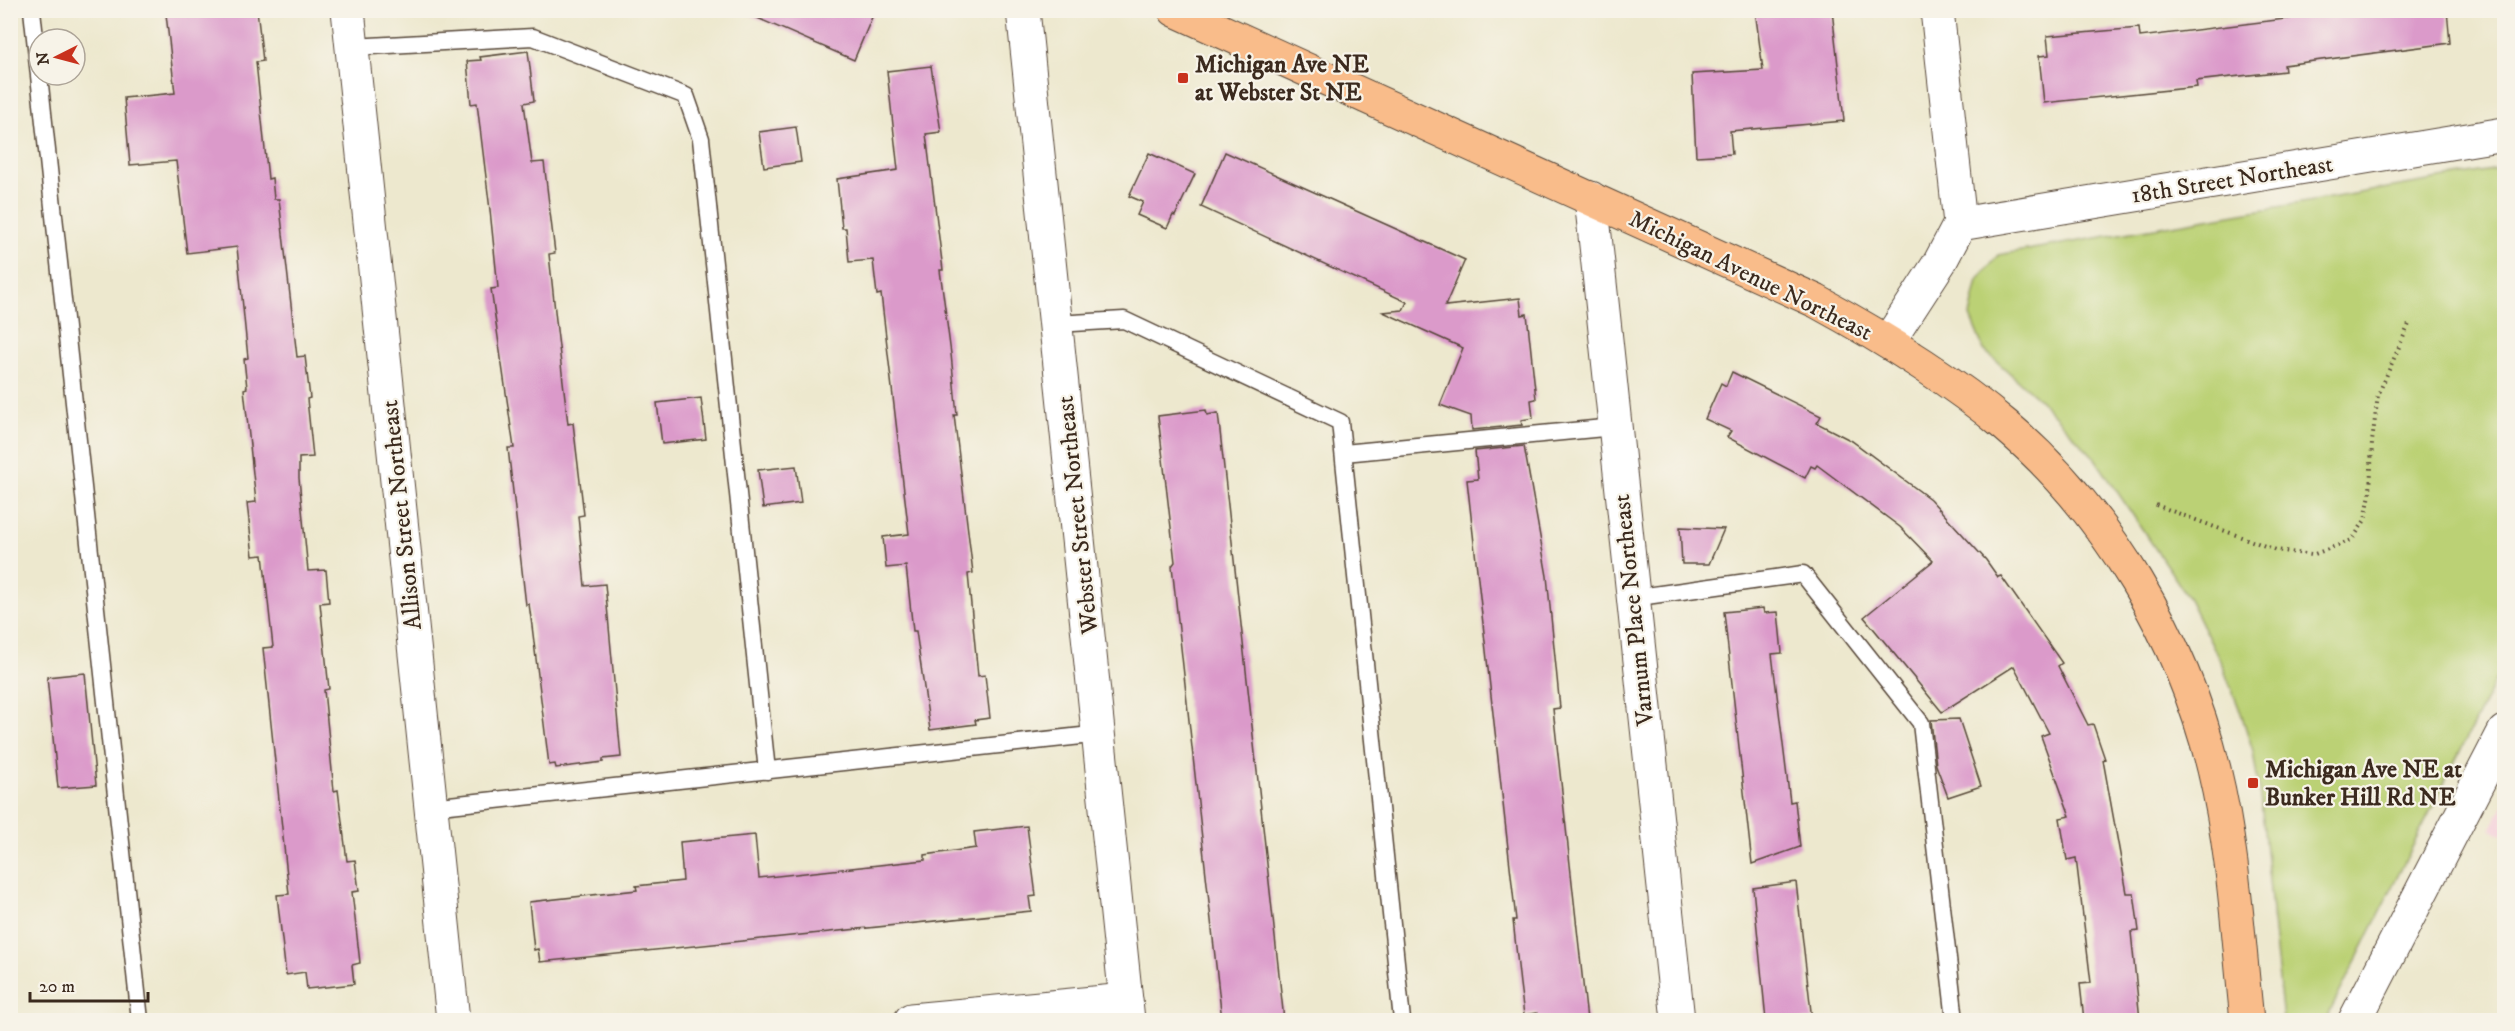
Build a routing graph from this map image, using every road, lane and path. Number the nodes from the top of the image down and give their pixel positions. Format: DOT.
graph roads {
  1 [pos="32,10"];
  2 [pos="348,10"];
  3 [pos="1023,10"];
  4 [pos="1175,10"];
  5 [pos="1937,10"];
  6 [pos="352,48"];
  7 [pos="2505,134"];
  8 [pos="1591,198"];
  9 [pos="1960,224"];
  10 [pos="2410,322"];
  11 [pos="1056,324"];
  12 [pos="1888,342"];
  13 [pos="1614,427"];
  14 [pos="1344,453"];
  15 [pos="2156,505"];
  16 [pos="1632,598"];
  17 [pos="2505,732"];
  18 [pos="1100,734"];
  19 [pos="767,771"];
  20 [pos="431,807"];
  21 [pos="1127,1010"];
  22 [pos="140,1020"];
  23 [pos="453,1020"];
  24 [pos="911,1020"];
  25 [pos="1402,1020"];
  26 [pos="1678,1020"];
  27 [pos="1955,1020"];
  28 [pos="2247,1020"];
  29 [pos="2355,1020"];
  1 -- 22 [label="lane"];
  2 -- 6 [label="street, Allison Street Northeast"];
  3 -- 11 [label="street, Webster Street Northeast"];
  4 -- 8 [label="main road, Michigan Avenue Northeast"];
  5 -- 9 [label="street"];
  6 -- 19 [label="lane"];
  6 -- 20 [label="street, Allison Street Northeast"];
  7 -- 9 [label="street, 18th Street Northeast"];
  8 -- 12 [label="main road, Michigan Avenue Northeast"];
  8 -- 13 [label="street, Varnum Place Northeast"];
  9 -- 12 [label="street"];
  10 -- 15 [label="path"];
  11 -- 14 [label="lane"];
  11 -- 18 [label="street, Webster Street Northeast"];
  12 -- 28 [label="main road, Michigan Avenue Northeast"];
  13 -- 14 [label="lane"];
  13 -- 16 [label="street, Varnum Place Northeast"];
  14 -- 25 [label="lane"];
  16 -- 26 [label="street, Varnum Place Northeast"];
  16 -- 27 [label="lane"];
  17 -- 29 [label="street"];
  18 -- 19 [label="lane"];
  18 -- 21 [label="street, Webster Street Northeast"];
  19 -- 20 [label="lane"];
  20 -- 23 [label="street, Allison Street Northeast"];
  21 -- 24 [label="street"];
}
